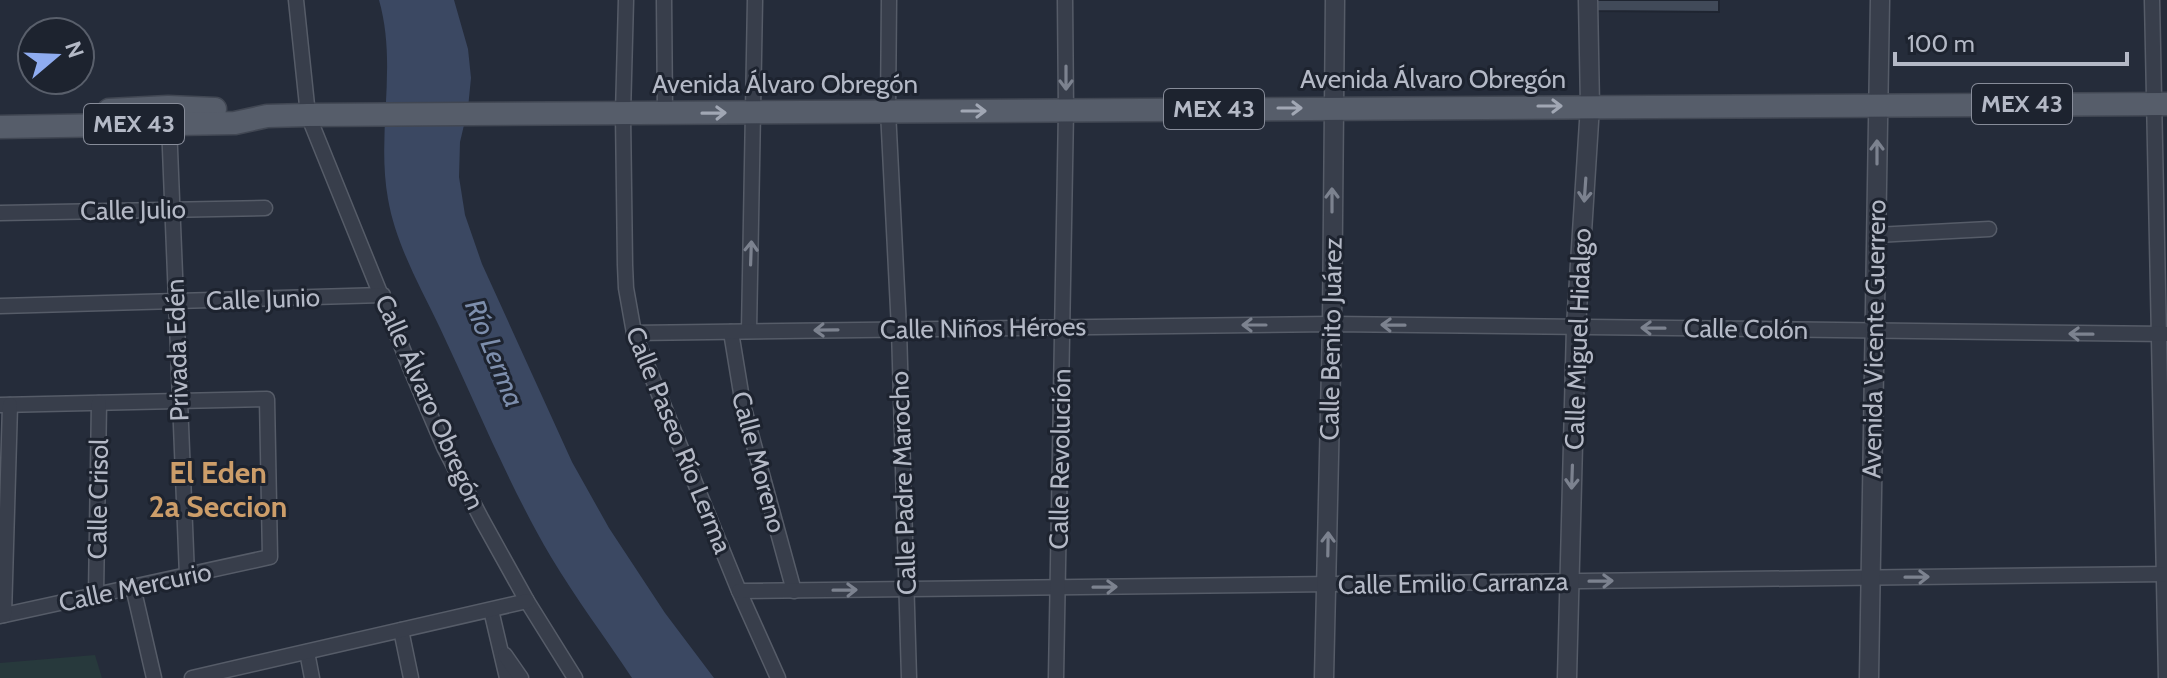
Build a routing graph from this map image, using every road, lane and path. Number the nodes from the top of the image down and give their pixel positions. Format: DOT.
graph roads {
  1 [pos="296,0"];
  2 [pos="626,0"];
  3 [pos="664,0"];
  4 [pos="755,0"];
  5 [pos="889,0"];
  6 [pos="1065,0"];
  7 [pos="1335,0"];
  8 [pos="1588,0"];
  9 [pos="1880,0"];
  10 [pos="2152,0"];
  11 [pos="1877,104"];
  12 [pos="2161,104"];
  13 [pos="1590,106"];
  14 [pos="1333,108"];
  15 [pos="1066,110"];
  16 [pos="888,111"];
  17 [pos="755,112"];
  18 [pos="665,113"];
  19 [pos="316,114"];
  20 [pos="623,114"];
  21 [pos="0,115"];
  22 [pos="267,116"];
  23 [pos="169,124"];
  24 [pos="0,127"];
  25 [pos="265,208"];
  26 [pos="171,210"];
  27 [pos="0,213"];
  28 [pos="1989,229"];
  29 [pos="1876,235"];
  30 [pos="383,295"];
  31 [pos="175,301"];
  32 [pos="0,306"];
  33 [pos="1332,324"];
  34 [pos="1062,326"];
  35 [pos="1576,327"];
  36 [pos="899,329"];
  37 [pos="749,331"];
  38 [pos="1874,331"];
  39 [pos="731,332"];
  40 [pos="634,333"];
  41 [pos="2163,334"];
  42 [pos="179,401"];
  43 [pos="99,403"];
  44 [pos="5,405"];
  45 [pos="2166,574"];
  46 [pos="187,576"];
  47 [pos="1870,578"];
  48 [pos="1570,581"];
  49 [pos="1327,584"];
  50 [pos="133,587"];
  51 [pos="1059,588"];
  52 [pos="907,589"];
  53 [pos="739,591"];
  54 [pos="794,591"];
  55 [pos="96,595"];
  56 [pos="527,601"];
  57 [pos="491,610"];
  58 [pos="2,616"];
  59 [pos="401,630"];
  60 [pos="500,648"];
  61 [pos="307,652"];
  62 [pos="200,677"];
  63 [pos="154,678"];
  64 [pos="312,678"];
  65 [pos="411,678"];
  66 [pos="507,678"];
  67 [pos="521,678"];
  68 [pos="575,678"];
  69 [pos="778,678"];
  70 [pos="909,678"];
  71 [pos="1056,678"];
  72 [pos="1324,678"];
  73 [pos="1567,678"];
  74 [pos="1869,678"];
  75 [pos="2166,678"];
  1 -- 19 [label="street, Calle Álvaro Obregón"];
  2 -- 20 [label="street, Calle Paseo Río Lerma"];
  3 -- 18 [label="street"];
  4 -- 17 [label="street"];
  5 -- 16 [label="street, Calle Padre Marocho"];
  6 -- 15 [label="street, Calle Revolución, one-way"];
  7 -- 14 [label="street, Calle Benito Juárez"];
  8 -- 13 [label="street, Calle Miguel Hidalgo"];
  9 -- 11 [label="street, Avenida Vicente Guerrero"];
  10 -- 12 [label="street"];
  11 -- 12 [label="main road, Avenida Álvaro Obregón / MEX 43"];
  11 -- 13 [label="main road, Avenida Álvaro Obregón / MEX 43"];
  29 -- 11 [label="street, Avenida Vicente Guerrero, one-way"];
  12 -- 41 [label="street"];
  14 -- 13 [label="main road, Avenida Álvaro Obregón / MEX 43, one-way"];
  13 -- 35 [label="street, Calle Miguel Hidalgo, one-way"];
  15 -- 14 [label="main road, Avenida Álvaro Obregón / MEX 43, one-way"];
  33 -- 14 [label="street, Calle Benito Juárez, one-way"];
  16 -- 15 [label="main road, Avenida Álvaro Obregón / MEX 43, one-way"];
  15 -- 34 [label="street, Calle Revolución"];
  16 -- 17 [label="main road, Avenida Álvaro Obregón / MEX 43"];
  16 -- 36 [label="street, Calle Padre Marocho"];
  18 -- 17 [label="main road, Avenida Álvaro Obregón / MEX 43, one-way"];
  37 -- 17 [label="street, one-way"];
  18 -- 20 [label="main road, Avenida Álvaro Obregón / MEX 43"];
  19 -- 20 [label="main road, Avenida Álvaro Obregón / MEX 43"];
  19 -- 22 [label="main road, Avenida Álvaro Obregón / MEX 43"];
  19 -- 30 [label="street, Calle Álvaro Obregón"];
  20 -- 40 [label="street, Calle Paseo Río Lerma"];
  21 -- 22 [label="main road, Avenida Álvaro Obregón / MEX 43"];
  22 -- 23 [label="main road, Avenida Álvaro Obregón / MEX 43"];
  23 -- 24 [label="main road, Avenida Álvaro Obregón / MEX 43"];
  23 -- 26 [label="street, Privada Edén"];
  25 -- 26 [label="street, Calle Julio"];
  26 -- 27 [label="street, Calle Julio"];
  26 -- 31 [label="street, Privada Edén"];
  28 -- 29 [label="street"];
  29 -- 38 [label="street, Avenida Vicente Guerrero"];
  30 -- 31 [label="street, Calle Junio"];
  30 -- 56 [label="street, Calle Álvaro Obregón"];
  31 -- 32 [label="street, Calle Junio"];
  31 -- 42 [label="street, Privada Edén"];
  33 -- 34 [label="street, Calle Niños Héroes, one-way"];
  35 -- 33 [label="street, Calle Colón, one-way"];
  49 -- 33 [label="street, Calle Benito Juárez, one-way"];
  34 -- 36 [label="street, Calle Niños Héroes"];
  34 -- 51 [label="street, Calle Revolución"];
  38 -- 35 [label="street, Calle Colón, one-way"];
  35 -- 48 [label="street, Calle Miguel Hidalgo, one-way"];
  36 -- 37 [label="street, Calle Niños Héroes, one-way"];
  36 -- 52 [label="street, Calle Padre Marocho"];
  37 -- 39 [label="street, Calle Niños Héroes"];
  41 -- 38 [label="street, Calle Colón, one-way"];
  38 -- 47 [label="street, Avenida Vicente Guerrero"];
  39 -- 40 [label="street, Calle Niños Héroes"];
  39 -- 54 [label="street, Calle Moreno"];
  40 -- 53 [label="street, Calle Paseo Río Lerma"];
  41 -- 45 [label="street"];
  42 -- 43 [label="street"];
  42 -- 46 [label="street, Privada Edén"];
  42 -- 46 [label="street, Calle Mercurio"];
  43 -- 44 [label="street"];
  43 -- 55 [label="street, Calle Crisol"];
  44 -- 58 [label="street"];
  47 -- 45 [label="street, Calle Emilio Carranza, one-way"];
  45 -- 75 [label="street"];
  46 -- 50 [label="street, Calle Mercurio"];
  48 -- 47 [label="street, Calle Emilio Carranza, one-way"];
  47 -- 74 [label="street, Avenida Vicente Guerrero"];
  48 -- 49 [label="street, Calle Emilio Carranza"];
  48 -- 73 [label="street, Calle Miguel Hidalgo"];
  51 -- 49 [label="street, Calle Emilio Carranza, one-way"];
  49 -- 72 [label="street, Calle Benito Juárez"];
  50 -- 55 [label="street, Calle Mercurio"];
  50 -- 63 [label="street"];
  51 -- 52 [label="street, Calle Emilio Carranza"];
  51 -- 71 [label="street, Calle Revolución"];
  54 -- 52 [label="street, Calle Emilio Carranza, one-way"];
  52 -- 70 [label="street, Calle Padre Marocho"];
  53 -- 54 [label="street, Calle Emilio Carranza"];
  53 -- 69 [label="street, Calle Paseo Río Lerma"];
  55 -- 58 [label="street, Calle Mercurio"];
  56 -- 57 [label="street"];
  56 -- 68 [label="street, Calle Álvaro Obregón"];
  57 -- 59 [label="street"];
  57 -- 60 [label="street"];
  59 -- 61 [label="street"];
  59 -- 65 [label="street"];
  60 -- 66 [label="street"];
  60 -- 67 [label="street"];
  61 -- 62 [label="street"];
  61 -- 64 [label="street"];
}
